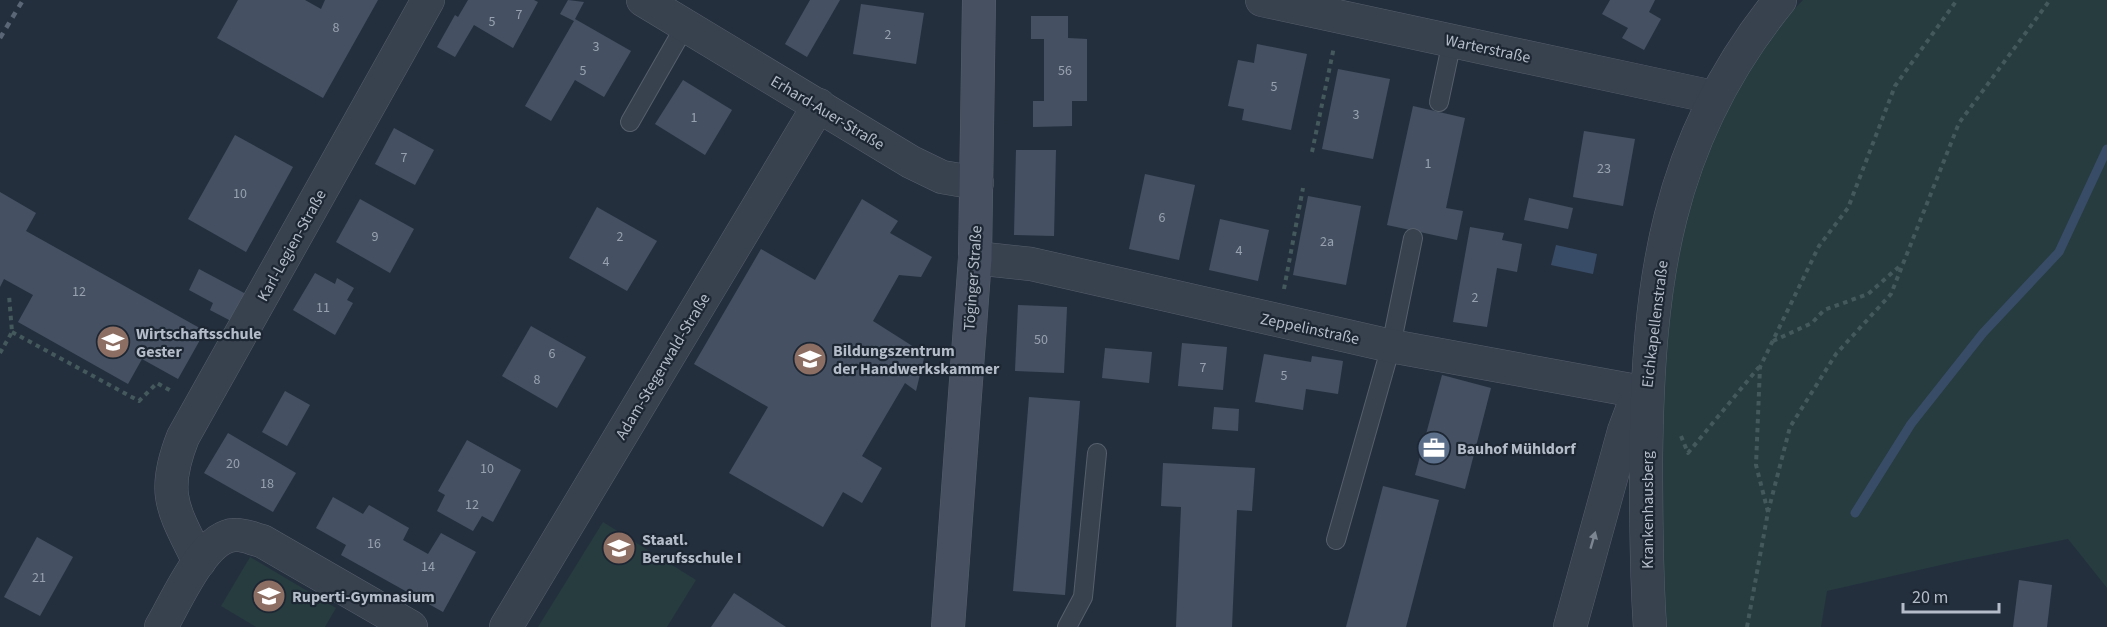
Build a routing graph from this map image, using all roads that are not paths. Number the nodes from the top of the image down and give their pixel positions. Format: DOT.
graph roads {
  1 [pos="428,0"];
  2 [pos="643,0"];
  3 [pos="979,0"];
  4 [pos="1262,0"];
  5 [pos="1780,0"];
  6 [pos="685,26"];
  7 [pos="1452,41"];
  8 [pos="1713,98"];
  9 [pos="1439,102"];
  10 [pos="819,105"];
  11 [pos="630,122"];
  12 [pos="977,183"];
  13 [pos="1413,238"];
  14 [pos="975,258"];
  15 [pos="1391,346"];
  16 [pos="1647,393"];
  17 [pos="1097,453"];
  18 [pos="1336,540"];
  19 [pos="199,562"];
  20 [pos="1574,612"];
  21 [pos="162,627"];
  22 [pos="411,627"];
  23 [pos="506,627"];
  24 [pos="948,627"];
  25 [pos="1067,627"];
  26 [pos="1650,627"];
  1 -- 19 [label="street, Karl-Legien-Straße"];
  2 -- 6 [label="street, Erhard-Auer-Straße"];
  3 -- 12 [label="street, Töginger Straße"];
  4 -- 7 [label="street, Warterstraße"];
  5 -- 8 [label="street, Eichkapellenstraße"];
  6 -- 10 [label="street, Erhard-Auer-Straße"];
  6 -- 11 [label="lane"];
  7 -- 8 [label="street, Warterstraße"];
  7 -- 9 [label="lane"];
  8 -- 16 [label="street, Eichkapellenstraße"];
  10 -- 12 [label="street, Erhard-Auer-Straße"];
  10 -- 23 [label="street, Adam-Stegerwald-Straße"];
  12 -- 14 [label="street, Töginger Straße"];
  13 -- 15 [label="lane"];
  14 -- 15 [label="street, Zeppelinstraße"];
  14 -- 24 [label="street, Töginger Straße"];
  15 -- 16 [label="street, Zeppelinstraße"];
  15 -- 18 [label="lane"];
  20 -- 16 [label="street, Eichkapellenstraße, one-way"];
  16 -- 26 [label="street, Krankenhausberg"];
  17 -- 25 [label="lane"];
  19 -- 21 [label="street"];
  19 -- 22 [label="street"];
}
